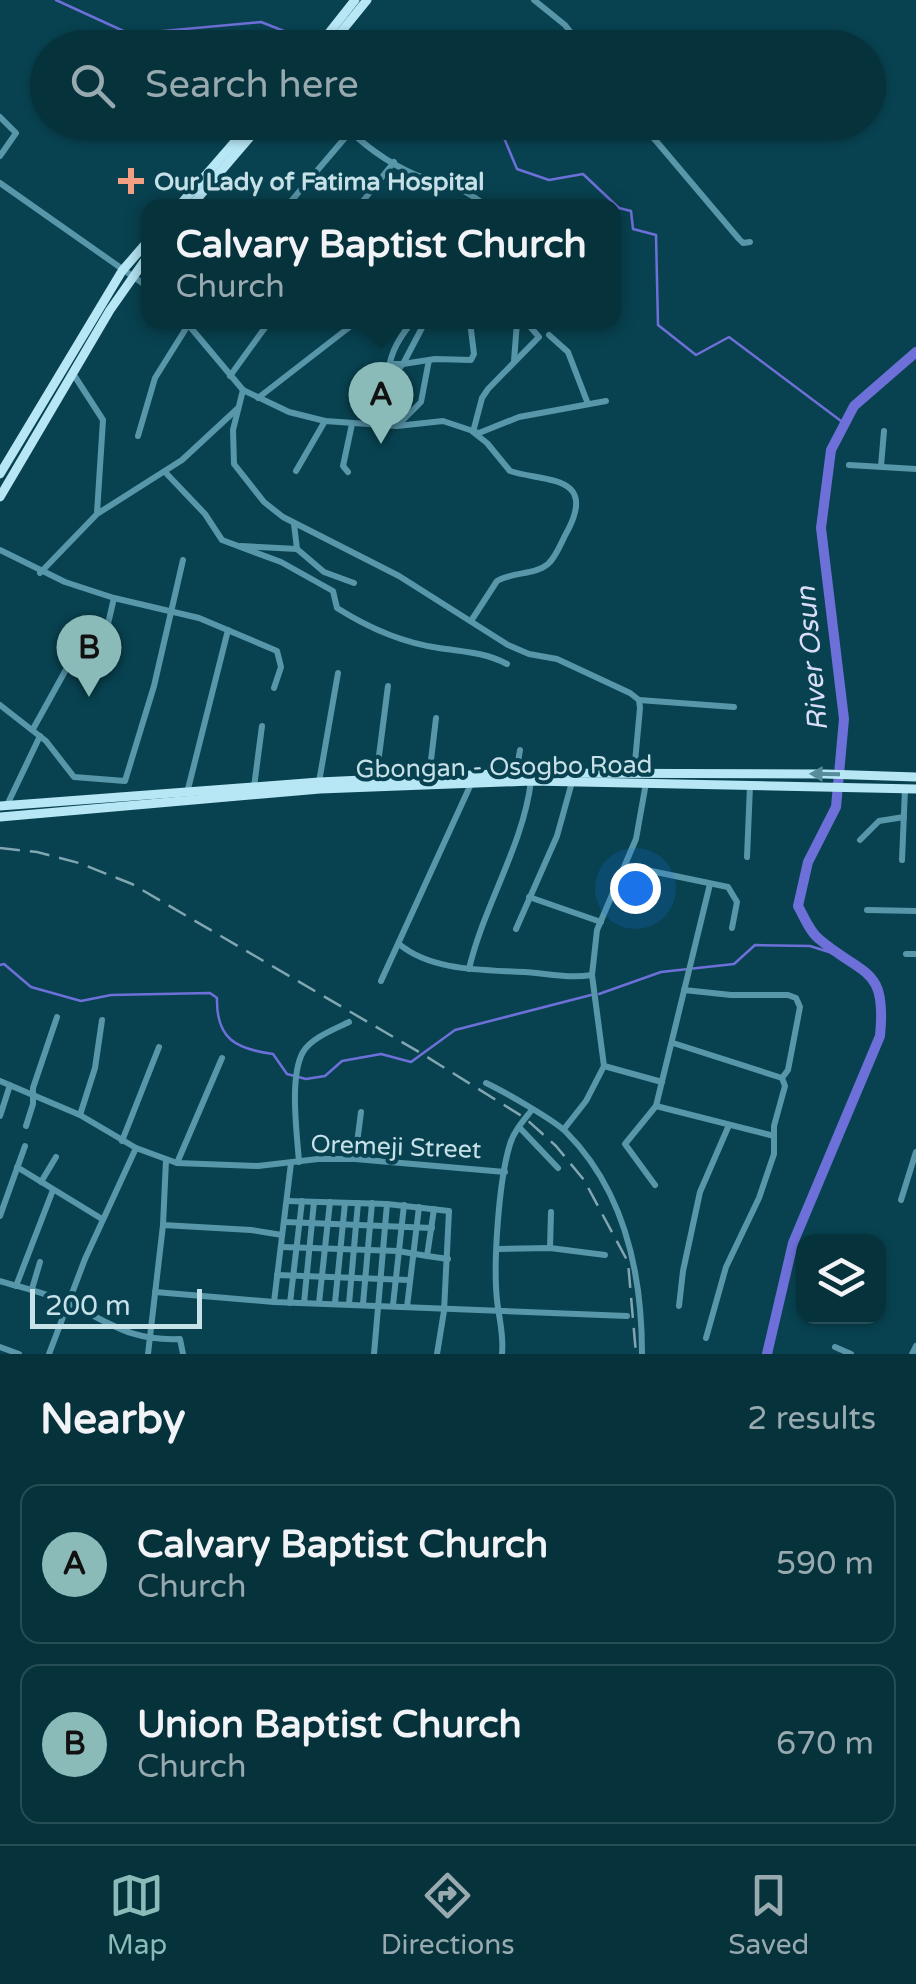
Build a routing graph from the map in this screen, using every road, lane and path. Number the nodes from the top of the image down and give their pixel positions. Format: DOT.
graph roads {
  1 [pos="354,0"];
  2 [pos="367,0"];
  3 [pos="534,0"];
  4 [pos="336,30"];
  5 [pos="339,30"];
  6 [pos="570,30"];
  7 [pos="0,117"];
  8 [pos="236,140"];
  9 [pos="248,140"];
  10 [pos="343,140"];
  11 [pos="362,140"];
  12 [pos="655,140"];
  13 [pos="0,156"];
  14 [pos="394,162"];
  15 [pos="0,184"];
  16 [pos="185,199"];
  17 [pos="197,199"];
  18 [pos="293,199"];
  19 [pos="365,199"];
  20 [pos="477,199"];
  21 [pos="750,242"];
  22 [pos="141,253"];
  23 [pos="141,262"];
  24 [pos="127,274"];
  25 [pos="141,283"];
  26 [pos="184,329"];
  27 [pos="193,329"];
  28 [pos="264,329"];
  29 [pos="347,329"];
  30 [pos="407,329"];
  31 [pos="421,329"];
  32 [pos="471,329"];
  33 [pos="517,329"];
  34 [pos="532,329"];
  35 [pos="548,335"];
  36 [pos="430,360"];
  37 [pos="514,362"];
  38 [pos="392,364"];
  39 [pos="403,364"];
  40 [pos="72,372"];
  41 [pos="230,376"];
  42 [pos="386,383"];
  43 [pos="243,390"];
  44 [pos="258,398"];
  45 [pos="606,401"];
  46 [pos="588,404"];
  47 [pos="237,409"];
  48 [pos="325,421"];
  49 [pos="352,424"];
  50 [pos="368,424"];
  51 [pos="397,426"];
  52 [pos="884,431"];
  53 [pos="473,432"];
  54 [pos="138,436"];
  55 [pos="848,465"];
  56 [pos="881,466"];
  57 [pos="916,469"];
  58 [pos="296,471"];
  59 [pos="165,472"];
  60 [pos="348,472"];
  61 [pos="0,474"];
  62 [pos="0,497"];
  63 [pos="97,514"];
  64 [pos="294,524"];
  65 [pos="238,546"];
  66 [pos="0,550"];
  67 [pos="297,550"];
  68 [pos="183,560"];
  69 [pos="40,572"];
  70 [pos="354,584"];
  71 [pos="114,598"];
  72 [pos="170,610"];
  73 [pos="472,621"];
  74 [pos="228,630"];
  75 [pos="104,641"];
  76 [pos="72,657"];
  77 [pos="507,664"];
  78 [pos="338,673"];
  79 [pos="388,686"];
  80 [pos="274,688"];
  81 [pos="639,700"];
  82 [pos="0,705"];
  83 [pos="734,707"];
  84 [pos="436,718"];
  85 [pos="262,726"];
  86 [pos="33,729"];
  87 [pos="40,736"];
  88 [pos="520,750"];
  89 [pos="516,774"];
  90 [pos="634,775"];
  91 [pos="549,777"];
  92 [pos="916,777"];
  93 [pos="429,778"];
  94 [pos="376,779"];
  95 [pos="531,781"];
  96 [pos="319,782"];
  97 [pos="572,782"];
  98 [pos="646,783"];
  99 [pos="471,784"];
  100 [pos="750,786"];
  101 [pos="254,787"];
  102 [pos="910,789"];
  103 [pos="187,794"];
  104 [pos="3,804"];
  105 [pos="92,804"];
  106 [pos="904,817"];
  107 [pos="0,820"];
  108 [pos="860,840"];
  109 [pos="747,857"];
  110 [pos="902,860"];
  111 [pos="627,866"];
  112 [pos="710,884"];
  113 [pos="529,897"];
  114 [pos="867,910"];
  115 [pos="916,910"];
  116 [pos="601,922"];
  117 [pos="732,928"];
  118 [pos="516,929"];
  119 [pos="400,944"];
  120 [pos="906,954"];
  121 [pos="916,954"];
  122 [pos="469,968"];
  123 [pos="592,976"];
  124 [pos="381,981"];
  125 [pos="684,990"];
  126 [pos="57,1017"];
  127 [pos="102,1020"];
  128 [pos="349,1022"];
  129 [pos="673,1043"];
  130 [pos="159,1046"];
  131 [pos="222,1058"];
  132 [pos="604,1066"];
  133 [pos="782,1078"];
  134 [pos="0,1080"];
  135 [pos="662,1082"];
  136 [pos="486,1083"];
  137 [pos="10,1085"];
  138 [pos="34,1095"];
  139 [pos="656,1106"];
  140 [pos="531,1111"];
  141 [pos="361,1112"];
  142 [pos="80,1115"];
  143 [pos="0,1116"];
  144 [pos="728,1125"];
  145 [pos="26,1126"];
  146 [pos="518,1128"];
  147 [pos="564,1129"];
  148 [pos="774,1136"];
  149 [pos="122,1141"];
  150 [pos="25,1146"];
  151 [pos="136,1148"];
  152 [pos="916,1152"];
  153 [pos="56,1157"];
  154 [pos="355,1159"];
  155 [pos="166,1160"];
  156 [pos="295,1162"];
  157 [pos="178,1163"];
  158 [pos="17,1167"];
  159 [pos="558,1168"];
  160 [pos="505,1172"];
  161 [pos="41,1182"];
  162 [pos="655,1185"];
  163 [pos="53,1190"];
  164 [pos="900,1200"];
  165 [pos="287,1201"];
  166 [pos="302,1201"];
  167 [pos="314,1202"];
  168 [pos="330,1202"];
  169 [pos="345,1202"];
  170 [pos="358,1203"];
  171 [pos="372,1204"];
  172 [pos="387,1204"];
  173 [pos="404,1206"];
  174 [pos="420,1207"];
  175 [pos="434,1209"];
  176 [pos="551,1212"];
  177 [pos="0,1216"];
  178 [pos="102,1219"];
  179 [pos="284,1222"];
  180 [pos="300,1222"];
  181 [pos="328,1222"];
  182 [pos="314,1224"];
  183 [pos="343,1224"];
  184 [pos="358,1224"];
  185 [pos="371,1224"];
  186 [pos="163,1225"];
  187 [pos="387,1226"];
  188 [pos="401,1226"];
  189 [pos="416,1228"];
  190 [pos="432,1228"];
  191 [pos="282,1235"];
  192 [pos="282,1248"];
  193 [pos="550,1248"];
  194 [pos="297,1249"];
  195 [pos="311,1249"];
  196 [pos="498,1249"];
  197 [pos="326,1250"];
  198 [pos="340,1250"];
  199 [pos="354,1250"];
  200 [pos="369,1251"];
  201 [pos="384,1251"];
  202 [pos="398,1251"];
  203 [pos="412,1253"];
  204 [pos="605,1255"];
  205 [pos="427,1256"];
  206 [pos="448,1258"];
  207 [pos="40,1262"];
  208 [pos="277,1275"];
  209 [pos="294,1276"];
  210 [pos="308,1276"];
  211 [pos="352,1276"];
  212 [pos="322,1277"];
  213 [pos="336,1277"];
  214 [pos="366,1278"];
  215 [pos="381,1279"];
  216 [pos="396,1280"];
  217 [pos="410,1280"];
  218 [pos="0,1281"];
  219 [pos="16,1286"];
  220 [pos="32,1289"];
  221 [pos="155,1292"];
  222 [pos="274,1302"];
  223 [pos="290,1303"];
  224 [pos="304,1303"];
  225 [pos="320,1303"];
  226 [pos="335,1303"];
  227 [pos="70,1304"];
  228 [pos="349,1304"];
  229 [pos="363,1304"];
  230 [pos="380,1304"];
  231 [pos="393,1305"];
  232 [pos="679,1306"];
  233 [pos="407,1307"];
  234 [pos="444,1311"];
  235 [pos="500,1313"];
  236 [pos="627,1316"];
  237 [pos="706,1338"];
  238 [pos="149,1340"];
  239 [pos="0,1346"];
  240 [pos="916,1346"];
  241 [pos="836,1347"];
  242 [pos="19,1354"];
  243 [pos="49,1354"];
  244 [pos="148,1354"];
  245 [pos="183,1354"];
  246 [pos="374,1354"];
  247 [pos="437,1354"];
  248 [pos="502,1354"];
  249 [pos="642,1354"];
  250 [pos="852,1354"];
  251 [pos="912,1354"];
  1 -- 4 [label="main road"];
  2 -- 5 [label="main road"];
  3 -- 6 [label="street"];
  7 -- 13 [label="street"];
  8 -- 16 [label="main road"];
  9 -- 17 [label="main road"];
  10 -- 18 [label="street"];
  11 -- 14 [label="street"];
  12 -- 21 [label="street"];
  14 -- 19 [label="street"];
  14 -- 20 [label="street"];
  15 -- 24 [label="street"];
  22 -- 24 [label="main road"];
  23 -- 24 [label="main road"];
  24 -- 25 [label="street"];
  24 -- 40 [label="main road"];
  24 -- 61 [label="main road"];
  26 -- 54 [label="street"];
  27 -- 41 [label="street"];
  28 -- 41 [label="street"];
  29 -- 44 [label="street"];
  30 -- 38 [label="street"];
  31 -- 39 [label="street"];
  32 -- 36 [label="street"];
  33 -- 37 [label="street"];
  34 -- 37 [label="street"];
  35 -- 46 [label="street"];
  36 -- 39 [label="street"];
  36 -- 51 [label="street"];
  37 -- 53 [label="street"];
  38 -- 39 [label="street"];
  38 -- 42 [label="street"];
  39 -- 42 [label="street"];
  40 -- 62 [label="main road"];
  40 -- 63 [label="street"];
  41 -- 43 [label="street"];
  42 -- 50 [label="street"];
  43 -- 44 [label="street"];
  43 -- 47 [label="street"];
  44 -- 48 [label="street"];
  45 -- 46 [label="street"];
  46 -- 53 [label="street"];
  47 -- 59 [label="street"];
  47 -- 64 [label="street"];
  48 -- 49 [label="street"];
  48 -- 58 [label="street"];
  49 -- 50 [label="street"];
  49 -- 60 [label="street"];
  50 -- 51 [label="street"];
  51 -- 53 [label="street"];
  52 -- 56 [label="street"];
  53 -- 73 [label="street"];
  55 -- 56 [label="street"];
  56 -- 57 [label="street"];
  59 -- 63 [label="street"];
  59 -- 65 [label="street"];
  63 -- 69 [label="street"];
  64 -- 67 [label="street"];
  64 -- 73 [label="street"];
  65 -- 67 [label="street"];
  65 -- 77 [label="street"];
  66 -- 69 [label="street"];
  67 -- 70 [label="street"];
  68 -- 72 [label="street"];
  69 -- 71 [label="street"];
  71 -- 72 [label="street"];
  71 -- 75 [label="street"];
  72 -- 74 [label="street"];
  72 -- 87 [label="street"];
  73 -- 81 [label="street"];
  74 -- 80 [label="street"];
  74 -- 103 [label="street"];
  76 -- 86 [label="street"];
  78 -- 96 [label="street"];
  79 -- 94 [label="street"];
  81 -- 83 [label="street"];
  81 -- 90 [label="street"];
  82 -- 86 [label="street"];
  84 -- 93 [label="street"];
  85 -- 101 [label="street"];
  86 -- 87 [label="street"];
  87 -- 104 [label="street"];
  88 -- 89 [label="street"];
  89 -- 91 [label="main road, Gbongan - Osogbo Road"];
  89 -- 93 [label="main road, Gbongan - Osogbo Road"];
  90 -- 91 [label="main road, Gbongan - Osogbo Road"];
  92 -- 90 [label="main road, Gbongan - Osogbo Road, one-way"];
  91 -- 95 [label="main road, Gbongan - Osogbo Road"];
  91 -- 97 [label="main road, Gbongan - Osogbo Road"];
  93 -- 94 [label="main road, Gbongan - Osogbo Road"];
  94 -- 96 [label="main road, Gbongan - Osogbo Road"];
  95 -- 99 [label="main road, Gbongan - Osogbo Road"];
  95 -- 122 [label="street"];
  96 -- 101 [label="main road, Gbongan - Osogbo Road"];
  97 -- 98 [label="main road, Gbongan - Osogbo Road"];
  97 -- 113 [label="street"];
  98 -- 100 [label="main road, Gbongan - Osogbo Road"];
  98 -- 111 [label="street"];
  99 -- 105 [label="main road, Gbongan - Osogbo Road"];
  99 -- 119 [label="street"];
  100 -- 102 [label="main road, Gbongan - Osogbo Road"];
  100 -- 109 [label="street"];
  101 -- 103 [label="main road, Gbongan - Osogbo Road"];
  102 -- 106 [label="street"];
  103 -- 105 [label="main road, Gbongan - Osogbo Road"];
  104 -- 105 [label="main road"];
  105 -- 107 [label="main road"];
  106 -- 108 [label="street"];
  106 -- 110 [label="street"];
  111 -- 112 [label="street"];
  111 -- 116 [label="street"];
  112 -- 117 [label="street"];
  112 -- 125 [label="street"];
  113 -- 116 [label="street"];
  113 -- 118 [label="street"];
  114 -- 115 [label="street"];
  116 -- 123 [label="street"];
  119 -- 122 [label="street"];
  119 -- 124 [label="street"];
  120 -- 121 [label="street"];
  122 -- 123 [label="street"];
  123 -- 132 [label="street"];
  125 -- 129 [label="street"];
  125 -- 133 [label="street"];
  126 -- 138 [label="street"];
  127 -- 142 [label="street"];
  128 -- 156 [label="street"];
  129 -- 133 [label="street"];
  129 -- 135 [label="street"];
  130 -- 149 [label="street"];
  131 -- 157 [label="street"];
  132 -- 135 [label="street"];
  132 -- 147 [label="street"];
  133 -- 148 [label="street"];
  134 -- 137 [label="street, Oremeji Street"];
  135 -- 139 [label="street"];
  136 -- 140 [label="street"];
  137 -- 138 [label="street, Oremeji Street"];
  137 -- 143 [label="street"];
  138 -- 142 [label="street, Oremeji Street"];
  138 -- 145 [label="street"];
  139 -- 144 [label="street"];
  139 -- 162 [label="street"];
  140 -- 146 [label="street"];
  140 -- 147 [label="street"];
  141 -- 154 [label="street"];
  142 -- 149 [label="street, Oremeji Street"];
  144 -- 148 [label="street"];
  144 -- 232 [label="street"];
  146 -- 159 [label="street"];
  146 -- 160 [label="street"];
  147 -- 249 [label="street"];
  148 -- 237 [label="street"];
  149 -- 151 [label="street, Oremeji Street"];
  150 -- 158 [label="street"];
  151 -- 155 [label="street, Oremeji Street"];
  151 -- 178 [label="street"];
  152 -- 164 [label="street"];
  153 -- 161 [label="street"];
  154 -- 156 [label="street, Oremeji Street"];
  154 -- 160 [label="street, Oremeji Street"];
  155 -- 157 [label="street, Oremeji Street"];
  155 -- 186 [label="street"];
  156 -- 157 [label="street, Oremeji Street"];
  156 -- 165 [label="street"];
  158 -- 161 [label="street"];
  158 -- 177 [label="street"];
  160 -- 196 [label="street"];
  161 -- 163 [label="street"];
  163 -- 178 [label="street"];
  163 -- 219 [label="street"];
  165 -- 166 [label="street"];
  165 -- 179 [label="street"];
  166 -- 167 [label="street"];
  166 -- 180 [label="street"];
  167 -- 168 [label="street"];
  167 -- 182 [label="street"];
  168 -- 169 [label="street"];
  168 -- 181 [label="street"];
  169 -- 170 [label="street"];
  169 -- 183 [label="street"];
  170 -- 171 [label="street"];
  170 -- 184 [label="street"];
  171 -- 172 [label="street"];
  171 -- 185 [label="street"];
  172 -- 173 [label="street"];
  172 -- 187 [label="street"];
  173 -- 174 [label="street"];
  173 -- 188 [label="street"];
  174 -- 175 [label="street"];
  174 -- 189 [label="street"];
  175 -- 190 [label="street"];
  175 -- 206 [label="street"];
  176 -- 193 [label="street"];
  178 -- 227 [label="street"];
  179 -- 180 [label="street"];
  179 -- 191 [label="street"];
  180 -- 182 [label="street"];
  180 -- 194 [label="street"];
  181 -- 182 [label="street"];
  181 -- 183 [label="street"];
  181 -- 197 [label="street"];
  182 -- 195 [label="street"];
  183 -- 184 [label="street"];
  183 -- 198 [label="street"];
  184 -- 185 [label="street"];
  184 -- 199 [label="street"];
  185 -- 187 [label="street"];
  185 -- 200 [label="street"];
  186 -- 191 [label="street"];
  186 -- 221 [label="street"];
  187 -- 188 [label="street"];
  187 -- 201 [label="street"];
  188 -- 189 [label="street"];
  188 -- 202 [label="street"];
  189 -- 190 [label="street"];
  189 -- 203 [label="street"];
  190 -- 205 [label="street"];
  191 -- 192 [label="street"];
  192 -- 194 [label="street"];
  192 -- 208 [label="street"];
  193 -- 196 [label="street"];
  193 -- 204 [label="street"];
  194 -- 195 [label="street"];
  194 -- 209 [label="street"];
  195 -- 197 [label="street"];
  195 -- 210 [label="street"];
  196 -- 235 [label="street"];
  197 -- 198 [label="street"];
  197 -- 212 [label="street"];
  198 -- 199 [label="street"];
  198 -- 213 [label="street"];
  199 -- 200 [label="street"];
  199 -- 211 [label="street"];
  200 -- 201 [label="street"];
  200 -- 214 [label="street"];
  201 -- 202 [label="street"];
  201 -- 215 [label="street"];
  202 -- 203 [label="street"];
  202 -- 216 [label="street"];
  203 -- 205 [label="street"];
  203 -- 217 [label="street"];
  205 -- 206 [label="street"];
  206 -- 234 [label="street"];
  207 -- 220 [label="street"];
  208 -- 209 [label="street"];
  208 -- 222 [label="street"];
  209 -- 210 [label="street"];
  209 -- 223 [label="street"];
  210 -- 212 [label="street"];
  210 -- 224 [label="street"];
  211 -- 213 [label="street"];
  211 -- 214 [label="street"];
  211 -- 228 [label="street"];
  212 -- 213 [label="street"];
  212 -- 225 [label="street"];
  213 -- 226 [label="street"];
  214 -- 215 [label="street"];
  214 -- 229 [label="street"];
  215 -- 216 [label="street"];
  215 -- 230 [label="street"];
  216 -- 217 [label="street"];
  216 -- 231 [label="street"];
  217 -- 233 [label="street"];
  218 -- 219 [label="street"];
  219 -- 220 [label="street"];
  220 -- 227 [label="street"];
  221 -- 222 [label="street"];
  221 -- 238 [label="street"];
  222 -- 223 [label="street"];
  223 -- 224 [label="street"];
  224 -- 225 [label="street"];
  225 -- 226 [label="street"];
  226 -- 228 [label="street"];
  227 -- 238 [label="street"];
  227 -- 243 [label="street"];
  228 -- 229 [label="street"];
  229 -- 230 [label="street"];
  230 -- 231 [label="street"];
  230 -- 246 [label="street"];
  231 -- 233 [label="street"];
  233 -- 234 [label="street"];
  234 -- 235 [label="street"];
  234 -- 247 [label="street"];
  235 -- 236 [label="street"];
  235 -- 248 [label="street"];
  238 -- 244 [label="street"];
  238 -- 245 [label="street"];
  239 -- 242 [label="street"];
  240 -- 251 [label="street"];
  241 -- 250 [label="street"];
}
